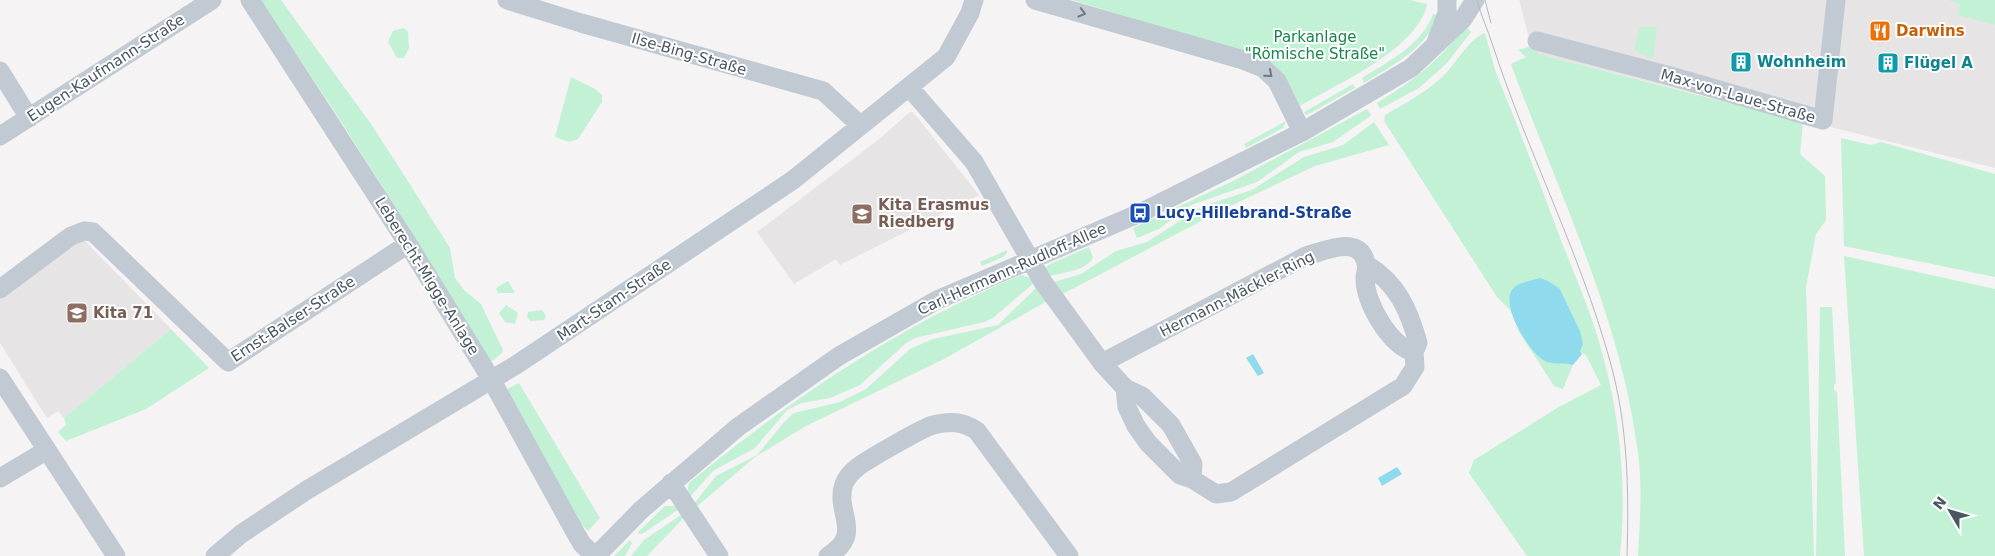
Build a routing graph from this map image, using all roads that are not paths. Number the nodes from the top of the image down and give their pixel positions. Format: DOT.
graph roads {
  1 [pos="212,0"];
  2 [pos="250,0"];
  3 [pos="508,0"];
  4 [pos="974,0"];
  5 [pos="1035,0"];
  6 [pos="1447,0"];
  7 [pos="1475,0"];
  8 [pos="1836,0"];
  9 [pos="1537,41"];
  10 [pos="1435,46"];
  11 [pos="0,71"];
  12 [pos="909,87"];
  13 [pos="29,118"];
  14 [pos="860,125"];
  15 [pos="1302,132"];
  16 [pos="0,136"];
  17 [pos="408,244"];
  18 [pos="1029,259"];
  19 [pos="1367,265"];
  20 [pos="0,288"];
  21 [pos="1414,352"];
  22 [pos="1102,363"];
  23 [pos="0,378"];
  24 [pos="491,379"];
  25 [pos="1125,388"];
  26 [pos="47,450"];
  27 [pos="0,478"];
  28 [pos="1192,478"];
  29 [pos="671,483"];
  30 [pos="116,556"];
  31 [pos="215,556"];
  32 [pos="596,556"];
  33 [pos="719,556"];
  34 [pos="828,556"];
  35 [pos="1070,556"];
  1 -- 13 [label="street, Eugen-Kaufmann-Straße"];
  2 -- 17 [label="street, Leberecht-Migge-Anlage"];
  3 -- 14 [label="street, Ilse-Bing-Straße"];
  4 -- 12 [label="street, Mart-Stam-Straße"];
  5 -- 15 [label="street, one-way"];
  6 -- 10 [label="street"];
  7 -- 10 [label="street, Carl-Hermann-Rudloff-Allee"];
  8 -- 9 [label="street, Max-von-Laue-Straße"];
  10 -- 15 [label="street, Carl-Hermann-Rudloff-Allee"];
  11 -- 13 [label="street"];
  12 -- 14 [label="street, Mart-Stam-Straße"];
  12 -- 18 [label="street"];
  13 -- 16 [label="street, Eugen-Kaufmann-Straße"];
  14 -- 24 [label="street, Mart-Stam-Straße"];
  15 -- 18 [label="street, Carl-Hermann-Rudloff-Allee"];
  17 -- 20 [label="street, Ernst-Balser-Straße"];
  17 -- 24 [label="street, Leberecht-Migge-Anlage"];
  18 -- 22 [label="street"];
  18 -- 29 [label="street, Carl-Hermann-Rudloff-Allee"];
  19 -- 21 [label="street, Hermann-Mäckler-Ring"];
  19 -- 21 [label="street"];
  19 -- 22 [label="street, Hermann-Mäckler-Ring"];
  21 -- 28 [label="street, Hermann-Mäckler-Ring"];
  22 -- 25 [label="street"];
  23 -- 26 [label="street"];
  24 -- 31 [label="street, Mart-Stam-Straße"];
  24 -- 32 [label="street, Leberecht-Migge-Anlage"];
  25 -- 28 [label="street, Hermann-Mäckler-Ring"];
  25 -- 28 [label="street"];
  26 -- 27 [label="street"];
  26 -- 30 [label="street"];
  29 -- 32 [label="street, Carl-Hermann-Rudloff-Allee"];
  29 -- 33 [label="street"];
  34 -- 35 [label="street"];
}
